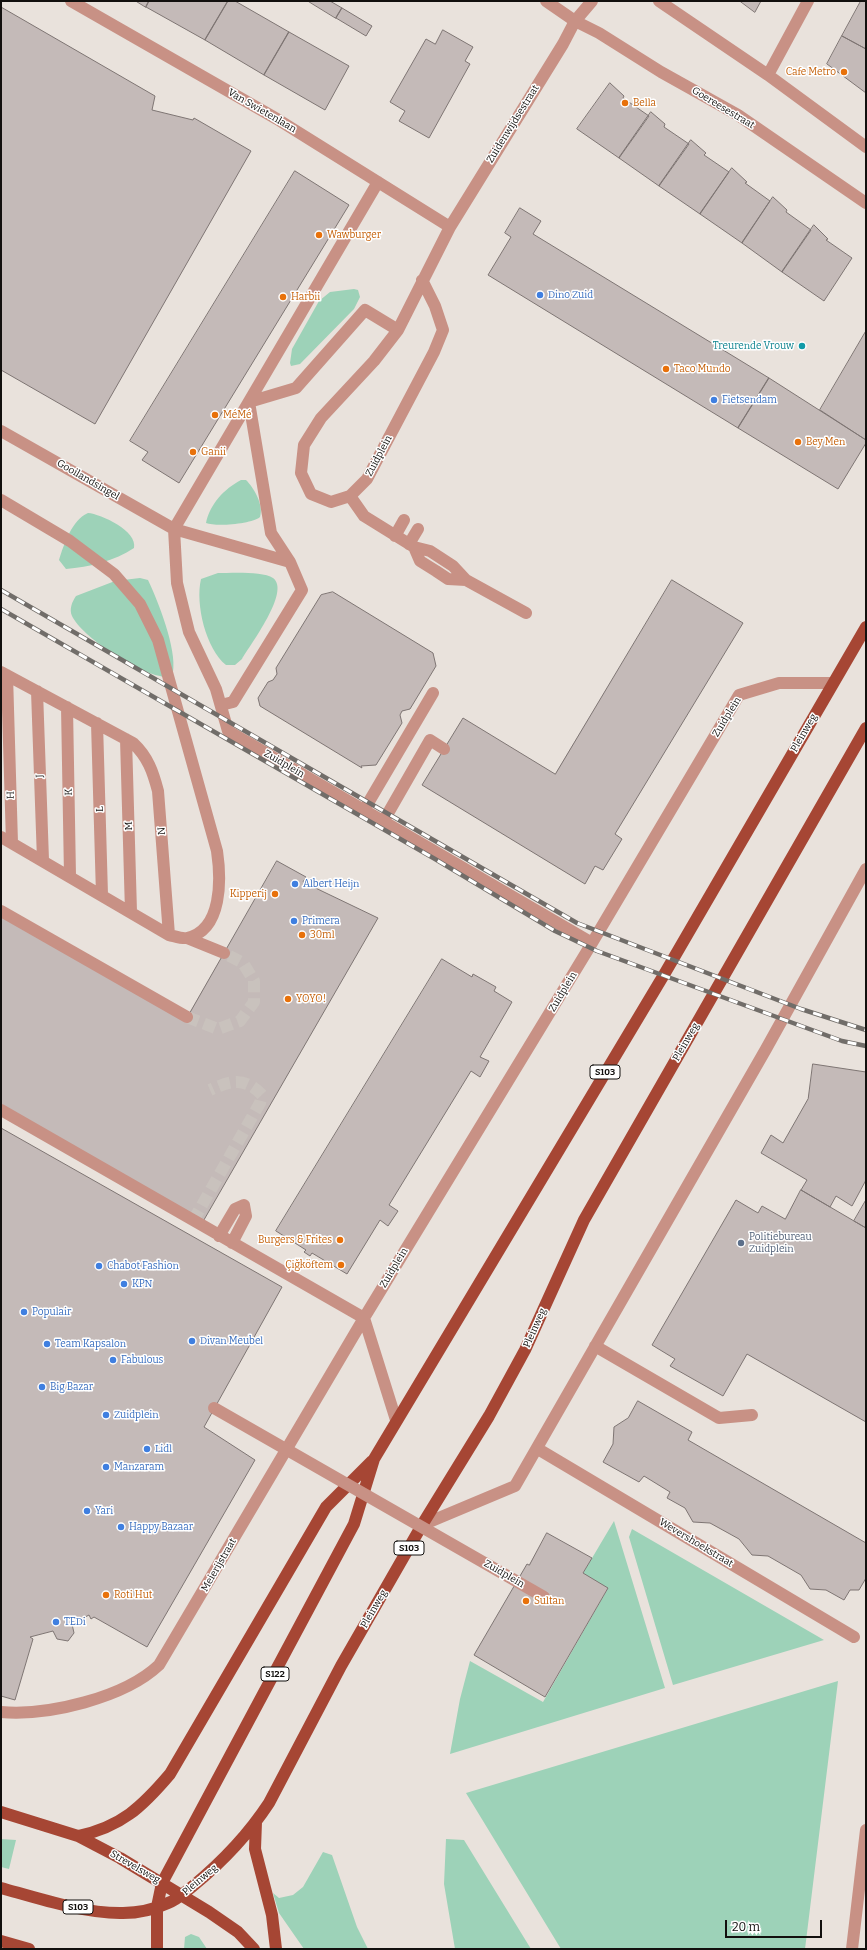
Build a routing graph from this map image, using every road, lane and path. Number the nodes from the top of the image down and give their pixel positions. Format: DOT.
graph roads {
  1 [pos="71,1"];
  2 [pos="546,1"];
  3 [pos="592,1"];
  4 [pos="659,1"];
  5 [pos="808,1"];
  6 [pos="575,21"];
  7 [pos="768,75"];
  8 [pos="866,147"];
  9 [pos="378,182"];
  10 [pos="866,203"];
  11 [pos="450,227"];
  12 [pos="422,280"];
  13 [pos="398,330"];
  14 [pos="249,402"];
  15 [pos="1,431"];
  16 [pos="350,496"];
  17 [pos="1,500"];
  18 [pos="404,520"];
  19 [pos="174,529"];
  20 [pos="418,529"];
  21 [pos="395,536"];
  22 [pos="412,546"];
  23 [pos="290,562"];
  24 [pos="526,613"];
  25 [pos="866,627"];
  26 [pos="4,673"];
  27 [pos="832,683"];
  28 [pos="37,691"];
  29 [pos="433,693"];
  30 [pos="221,705"];
  31 [pos="67,707"];
  32 [pos="97,723"];
  33 [pos="866,728"];
  34 [pos="126,739"];
  35 [pos="444,749"];
  36 [pos="368,813"];
  37 [pos="383,822"];
  38 [pos="1,837"];
  39 [pos="12,843"];
  40 [pos="43,860"];
  41 [pos="866,869"];
  42 [pos="70,876"];
  43 [pos="102,895"];
  44 [pos="1,911"];
  45 [pos="131,912"];
  46 [pos="169,935"];
  47 [pos="187,938"];
  48 [pos="592,943"];
  49 [pos="224,953"];
  50 [pos="187,1017"];
  51 [pos="1,1110"];
  52 [pos="219,1236"];
  53 [pos="232,1243"];
  54 [pos="364,1318"];
  55 [pos="595,1346"];
  56 [pos="214,1408"];
  57 [pos="752,1415"];
  58 [pos="396,1420"];
  59 [pos="538,1448"];
  60 [pos="374,1459"];
  61 [pos="422,1525"];
  62 [pos="544,1596"];
  63 [pos="854,1637"];
  64 [pos="1,1712"];
  65 [pos="1,1812"];
  66 [pos="256,1822"];
  67 [pos="866,1830"];
  68 [pos="78,1836"];
  69 [pos="162,1883"];
  70 [pos="1,1888"];
  71 [pos="180,1896"];
  72 [pos="157,1907"];
  73 [pos="1,1941"];
  74 [pos="29,1949"];
  75 [pos="157,1949"];
  76 [pos="254,1949"];
  77 [pos="276,1949"];
  78 [pos="852,1949"];
  1 -- 9 [label="street, Van Swietenlaan"];
  2 -- 6 [label="street, Goereesestraat"];
  3 -- 6 [label="street"];
  4 -- 7 [label="street"];
  5 -- 7 [label="street"];
  6 -- 10 [label="street, Goereesestraat"];
  6 -- 11 [label="street, Zuidenwijdsestraat"];
  7 -- 8 [label="street"];
  9 -- 11 [label="street, Van Swietenlaan"];
  9 -- 14 [label="street"];
  11 -- 12 [label="street, Zuidplein"];
  12 -- 13 [label="street, Zuidplein"];
  12 -- 16 [label="street, Zuidplein"];
  13 -- 14 [label="street"];
  13 -- 16 [label="street, Zuidplein"];
  14 -- 19 [label="street"];
  14 -- 23 [label="street"];
  15 -- 19 [label="street, Gooilandsingel"];
  16 -- 21 [label="street"];
  17 -- 47 [label="street"];
  18 -- 21 [label="street"];
  19 -- 23 [label="street"];
  19 -- 30 [label="street, Zuidplein"];
  20 -- 22 [label="street"];
  21 -- 22 [label="street"];
  22 -- 24 [label="street"];
  23 -- 30 [label="street"];
  25 -- 27 [label="main road, Pleinweg / S103"];
  26 -- 28 [label="street, N"];
  26 -- 39 [label="street, H"];
  27 -- 48 [label="street, Zuidplein"];
  27 -- 58 [label="main road, Pleinweg / S103"];
  28 -- 31 [label="street, N"];
  28 -- 40 [label="street, J"];
  29 -- 36 [label="street"];
  30 -- 36 [label="street, Zuidplein"];
  31 -- 32 [label="street, N"];
  31 -- 42 [label="street, K"];
  32 -- 34 [label="street, N"];
  32 -- 43 [label="street, L"];
  33 -- 61 [label="main road, Pleinweg / S103"];
  34 -- 45 [label="street, M"];
  34 -- 46 [label="street, N"];
  35 -- 37 [label="street"];
  36 -- 37 [label="street, Zuidplein"];
  37 -- 48 [label="street, Zuidplein"];
  38 -- 39 [label="street"];
  39 -- 40 [label="street"];
  40 -- 42 [label="street"];
  41 -- 55 [label="street"];
  42 -- 43 [label="street"];
  43 -- 45 [label="street"];
  44 -- 50 [label="street"];
  45 -- 46 [label="street"];
  46 -- 47 [label="street"];
  47 -- 49 [label="street"];
  48 -- 54 [label="street, Zuidplein"];
  51 -- 52 [label="street"];
  52 -- 53 [label="street"];
  52 -- 53 [label="street"];
  53 -- 54 [label="street"];
  54 -- 58 [label="street"];
  54 -- 64 [label="street, Meierijstraat"];
  55 -- 57 [label="street"];
  55 -- 59 [label="street"];
  56 -- 62 [label="street, Zuidplein, bridge"];
  58 -- 60 [label="main road, Pleinweg / S103"];
  59 -- 61 [label="street"];
  59 -- 63 [label="street, Wevershoekstraat"];
  60 -- 68 [label="main road, Pleinweg / S103"];
  60 -- 69 [label="main road, Pleinweg / S122"];
  61 -- 66 [label="main road, Pleinweg / S103"];
  65 -- 68 [label="main road, Strevelsweg"];
  66 -- 71 [label="main road, Pleinweg / S103"];
  66 -- 77 [label="main road"];
  67 -- 78 [label="street"];
  68 -- 69 [label="main road, Strevelsweg"];
  69 -- 71 [label="main road, Strevelsweg"];
  69 -- 72 [label="main road, Pleinweg / S122"];
  70 -- 72 [label="main road, S103"];
  71 -- 72 [label="main road, Pleinweg / S103"];
  71 -- 76 [label="main road, Strevelsweg"];
  72 -- 75 [label="main road, Pleinweg / S122"];
  73 -- 74 [label="main road"];
}
